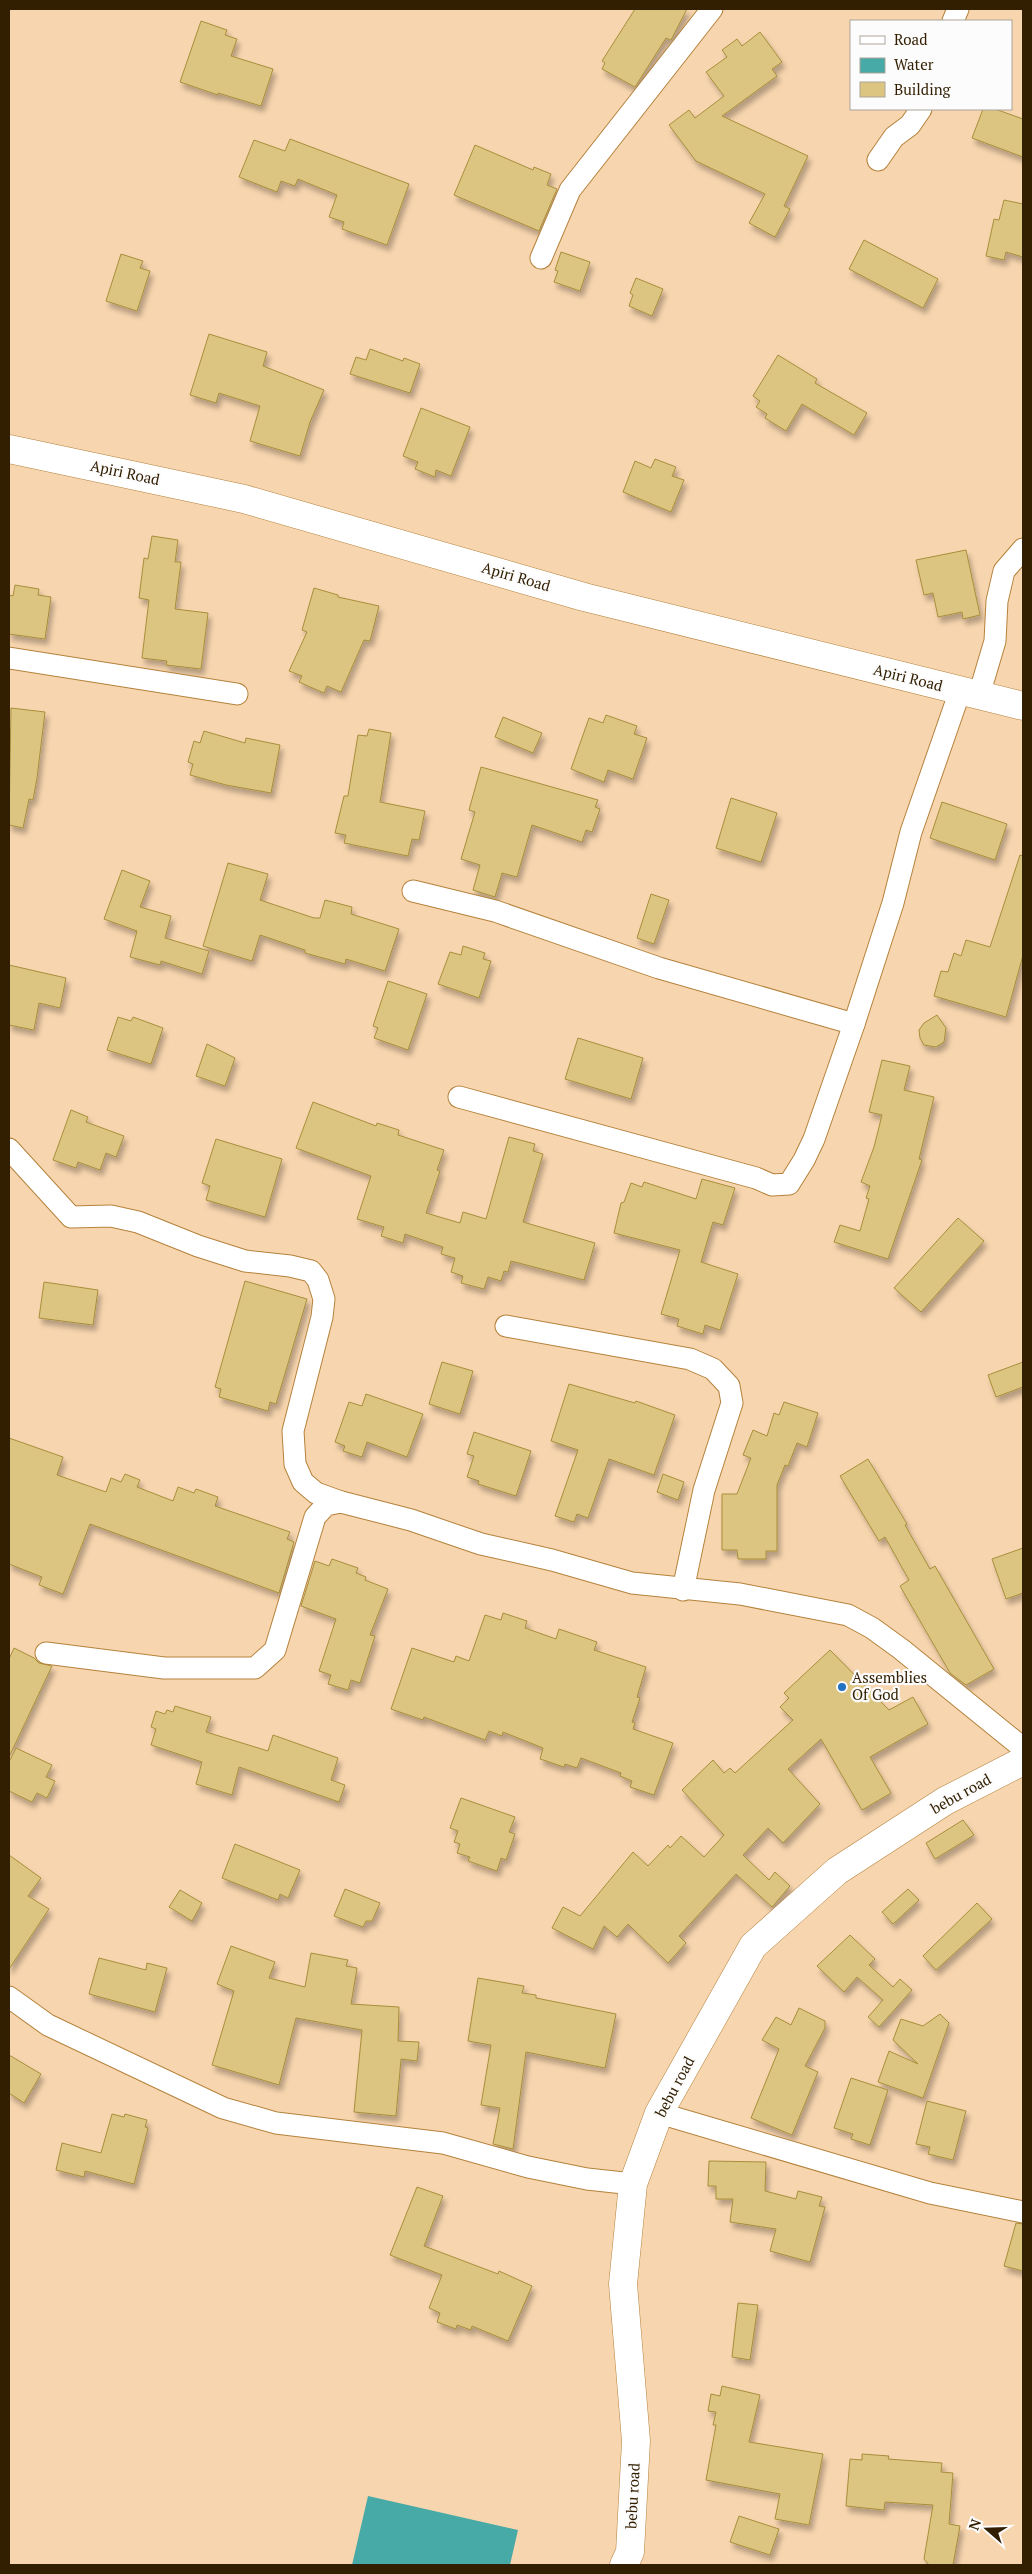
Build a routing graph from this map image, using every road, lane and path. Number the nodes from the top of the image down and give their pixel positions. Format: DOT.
graph roads {
  1 [pos="712,9"];
  2 [pos="920,110"];
  3 [pos="878,160"];
  4 [pos="541,258"];
  5 [pos="9,448"];
  6 [pos="1023,549"];
  7 [pos="9,658"];
  8 [pos="969,693"];
  9 [pos="237,694"];
  10 [pos="1023,706"];
  11 [pos="413,891"];
  12 [pos="854,1024"];
  13 [pos="459,1096"];
  14 [pos="9,1149"];
  15 [pos="506,1326"];
  16 [pos="341,1502"];
  17 [pos="683,1590"];
  18 [pos="46,1652"];
  19 [pos="1023,1748"];
  20 [pos="1023,1761"];
  21 [pos="9,1997"];
  22 [pos="659,2113"];
  23 [pos="633,2184"];
  24 [pos="1023,2212"];
  25 [pos="624,2565"];
  1 -- 4 [label="street"];
  2 -- 3 [label="street"];
  5 -- 8 [label="street, Apiri Road"];
  6 -- 8 [label="street"];
  7 -- 9 [label="street"];
  8 -- 10 [label="street, Apiri Road"];
  8 -- 12 [label="street"];
  11 -- 12 [label="street"];
  12 -- 13 [label="street"];
  14 -- 16 [label="street"];
  15 -- 17 [label="street"];
  16 -- 17 [label="street"];
  16 -- 18 [label="street"];
  17 -- 19 [label="street"];
  20 -- 22 [label="street, bebu road"];
  21 -- 23 [label="street"];
  22 -- 23 [label="street, bebu road"];
  22 -- 24 [label="street"];
  23 -- 25 [label="street, bebu road"];
}
